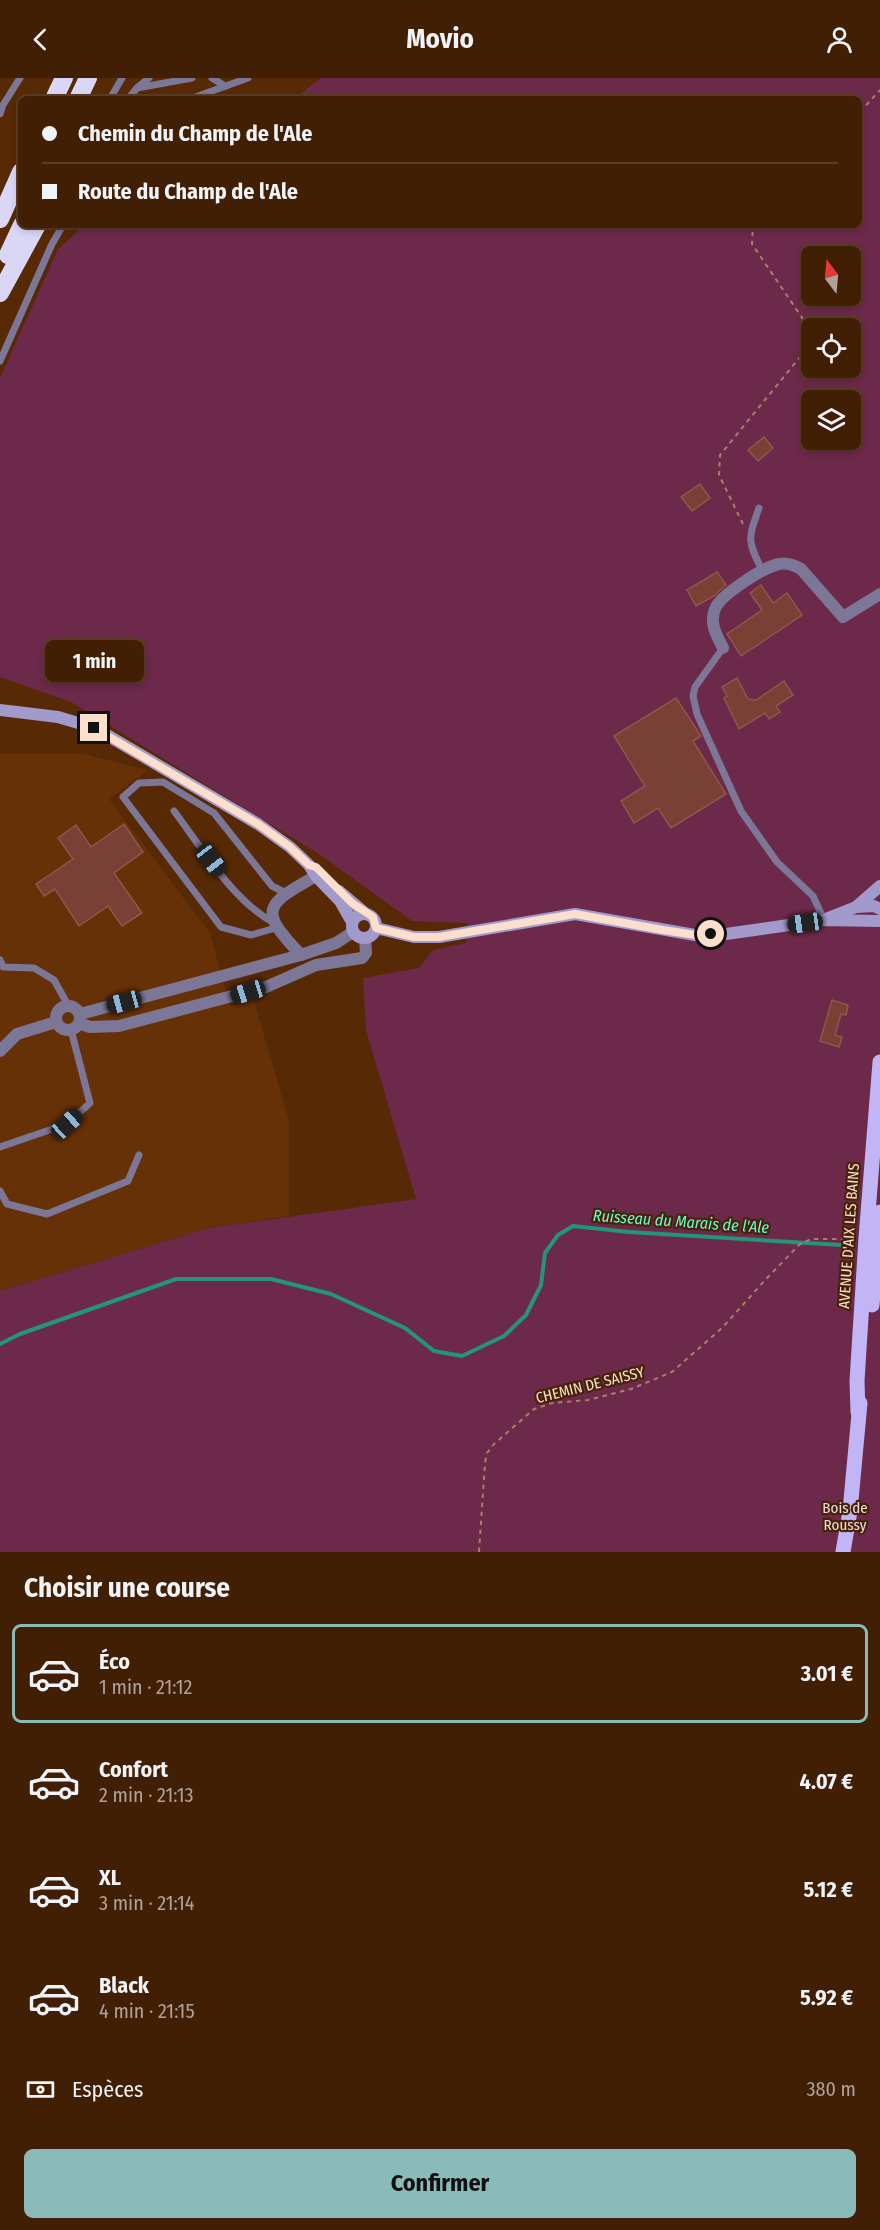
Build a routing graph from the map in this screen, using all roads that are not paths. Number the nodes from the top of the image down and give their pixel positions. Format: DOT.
graph roads {
  1 [pos="20,78"];
  2 [pos="64,78"];
  3 [pos="88,78"];
  4 [pos="122,78"];
  5 [pos="149,78"];
  6 [pos="192,78"];
  7 [pos="212,78"];
  8 [pos="248,78"];
  9 [pos="225,86"];
  10 [pos="137,88"];
  11 [pos="55,96"];
  12 [pos="79,96"];
  13 [pos="112,96"];
  14 [pos="130,96"];
  15 [pos="198,96"];
  16 [pos="0,114"];
  17 [pos="18,179"];
  18 [pos="0,219"];
  19 [pos="20,228"];
  20 [pos="35,228"];
  21 [pos="61,228"];
  22 [pos="0,273"];
  23 [pos="0,293"];
  24 [pos="0,361"];
  25 [pos="759,507"];
  26 [pos="762,570"];
  27 [pos="880,594"];
  28 [pos="723,648"];
  29 [pos="0,710"];
  30 [pos="174,811"];
  31 [pos="312,870"];
  32 [pos="880,886"];
  33 [pos="286,893"];
  34 [pos="856,907"];
  35 [pos="880,909"];
  36 [pos="365,914"];
  37 [pos="824,920"];
  38 [pos="880,921"];
  39 [pos="275,925"];
  40 [pos="353,927"];
  41 [pos="376,928"];
  42 [pos="365,938"];
  43 [pos="301,955"];
  44 [pos="0,960"];
  45 [pos="68,1005"];
  46 [pos="56,1022"];
  47 [pos="77,1022"];
  48 [pos="0,1052"];
  49 [pos="880,1062"];
  50 [pos="0,1148"];
  51 [pos="139,1155"];
  52 [pos="0,1191"];
  53 [pos="880,1212"];
  54 [pos="858,1412"];
  55 [pos="843,1552"];
  1 -- 16 [label="lane"];
  2 -- 11 [label="highway"];
  3 -- 12 [label="highway"];
  4 -- 13 [label="lane"];
  5 -- 10 [label="lane"];
  6 -- 10 [label="lane"];
  7 -- 9 [label="lane"];
  8 -- 9 [label="lane"];
  9 -- 15 [label="lane"];
  10 -- 14 [label="lane"];
  17 -- 18 [label="highway"];
  19 -- 22 [label="highway"];
  20 -- 23 [label="highway"];
  21 -- 24 [label="lane"];
  25 -- 26 [label="lane"];
  26 -- 27 [label="street"];
  26 -- 28 [label="street"];
  28 -- 37 [label="lane"];
  29 -- 31 [label="street"];
  30 -- 39 [label="lane"];
  31 -- 33 [label="street"];
  31 -- 36 [label="street"];
  31 -- 40 [label="street"];
  32 -- 34 [label="street"];
  33 -- 39 [label="street"];
  33 -- 39 [label="lane"];
  34 -- 35 [label="street"];
  34 -- 37 [label="street"];
  36 -- 40 [label="street"];
  36 -- 41 [label="street"];
  37 -- 38 [label="street"];
  37 -- 41 [label="street"];
  39 -- 43 [label="street"];
  40 -- 42 [label="street"];
  40 -- 43 [label="street"];
  41 -- 42 [label="street"];
  42 -- 47 [label="street"];
  43 -- 47 [label="street"];
  44 -- 45 [label="lane"];
  45 -- 46 [label="street"];
  45 -- 47 [label="street"];
  46 -- 47 [label="street"];
  46 -- 48 [label="street"];
  47 -- 50 [label="lane"];
  49 -- 54 [label="main road, AVENUE D'AIX LES BAINS"];
  51 -- 52 [label="lane"];
  53 -- 54 [label="main road, AVENUE D'AIX LES BAINS"];
  54 -- 55 [label="main road, AVENUE D'AIX LES BAINS"];
}
